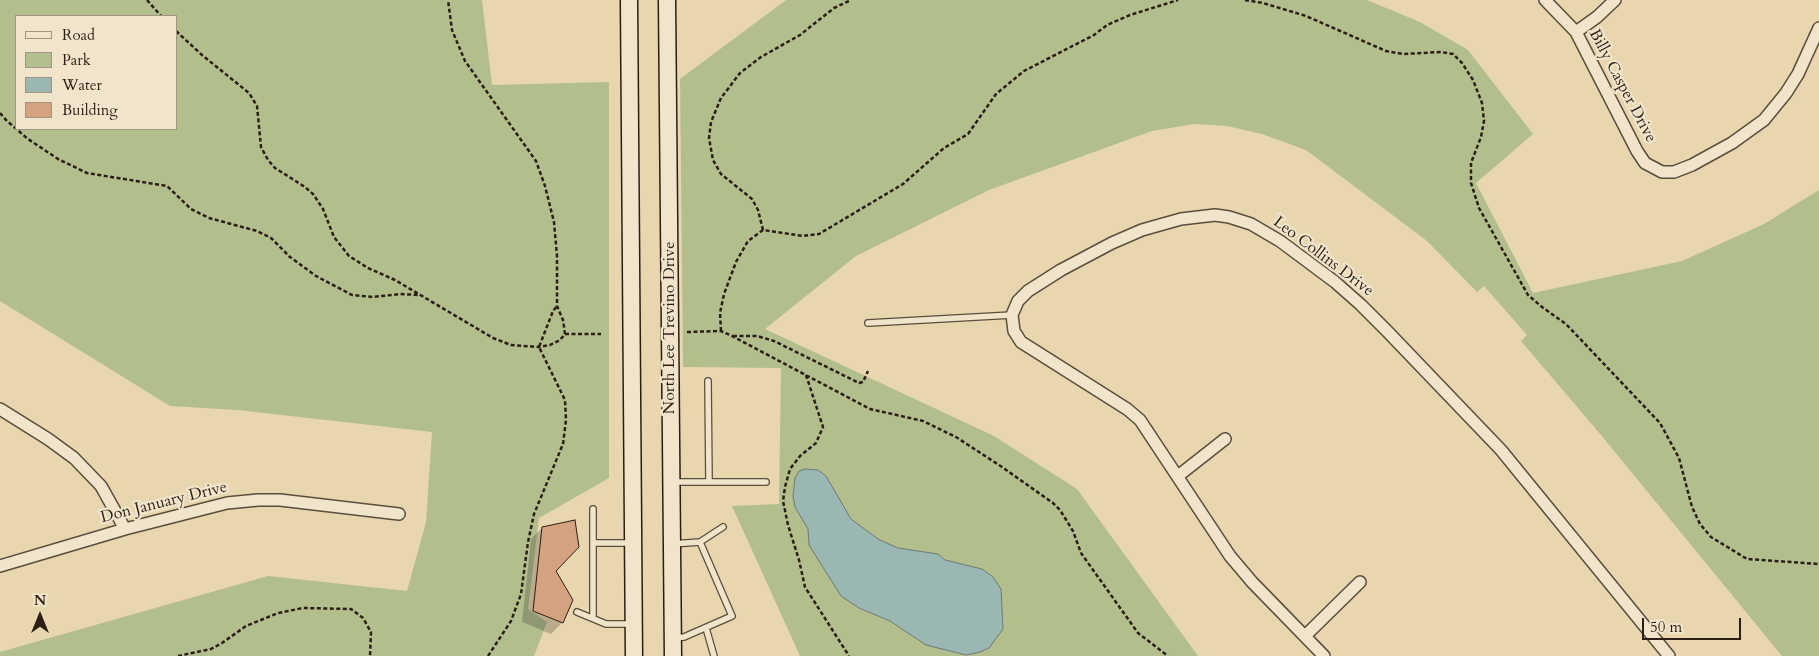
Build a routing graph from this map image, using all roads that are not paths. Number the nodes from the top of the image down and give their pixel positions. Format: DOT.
graph roads {
  1 [pos="629,0"];
  2 [pos="667,0"];
  3 [pos="1546,0"];
  4 [pos="1615,0"];
  5 [pos="1819,28"];
  6 [pos="1576,32"];
  7 [pos="1012,315"];
  8 [pos="868,323"];
  9 [pos="708,381"];
  10 [pos="0,409"];
  11 [pos="1225,439"];
  12 [pos="1178,476"];
  13 [pos="672,482"];
  14 [pos="709,482"];
  15 [pos="766,482"];
  16 [pos="593,509"];
  17 [pos="399,514"];
  18 [pos="723,527"];
  19 [pos="125,528"];
  20 [pos="700,542"];
  21 [pos="593,543"];
  22 [pos="633,543"];
  23 [pos="672,544"];
  24 [pos="0,566"];
  25 [pos="1360,582"];
  26 [pos="578,612"];
  27 [pos="593,618"];
  28 [pos="634,624"];
  29 [pos="706,628"];
  30 [pos="1305,636"];
  31 [pos="673,638"];
  32 [pos="634,656"];
  33 [pos="673,656"];
  34 [pos="714,656"];
  35 [pos="1324,656"];
  36 [pos="1669,656"];
  1 -- 22 [label="main road"];
  2 -- 13 [label="main road, North Lee Trevino Drive"];
  3 -- 6 [label="street, Billy Casper Drive"];
  4 -- 6 [label="street"];
  5 -- 6 [label="street, Billy Casper Drive"];
  7 -- 8 [label="lane"];
  7 -- 12 [label="street"];
  7 -- 36 [label="street, Leo Collins Drive"];
  9 -- 14 [label="lane"];
  10 -- 19 [label="street"];
  11 -- 12 [label="street"];
  12 -- 30 [label="street"];
  13 -- 14 [label="lane"];
  13 -- 23 [label="main road, North Lee Trevino Drive"];
  14 -- 15 [label="lane"];
  16 -- 21 [label="lane"];
  17 -- 19 [label="street, Don January Drive"];
  18 -- 20 [label="lane"];
  19 -- 24 [label="street, Don January Drive"];
  20 -- 23 [label="lane"];
  20 -- 29 [label="lane"];
  21 -- 22 [label="lane"];
  21 -- 27 [label="lane"];
  22 -- 28 [label="main road"];
  23 -- 31 [label="main road, North Lee Trevino Drive"];
  25 -- 30 [label="street"];
  26 -- 27 [label="lane"];
  27 -- 28 [label="lane"];
  28 -- 32 [label="main road"];
  29 -- 31 [label="lane"];
  29 -- 34 [label="lane"];
  30 -- 35 [label="street"];
  31 -- 33 [label="main road, North Lee Trevino Drive"];
}
